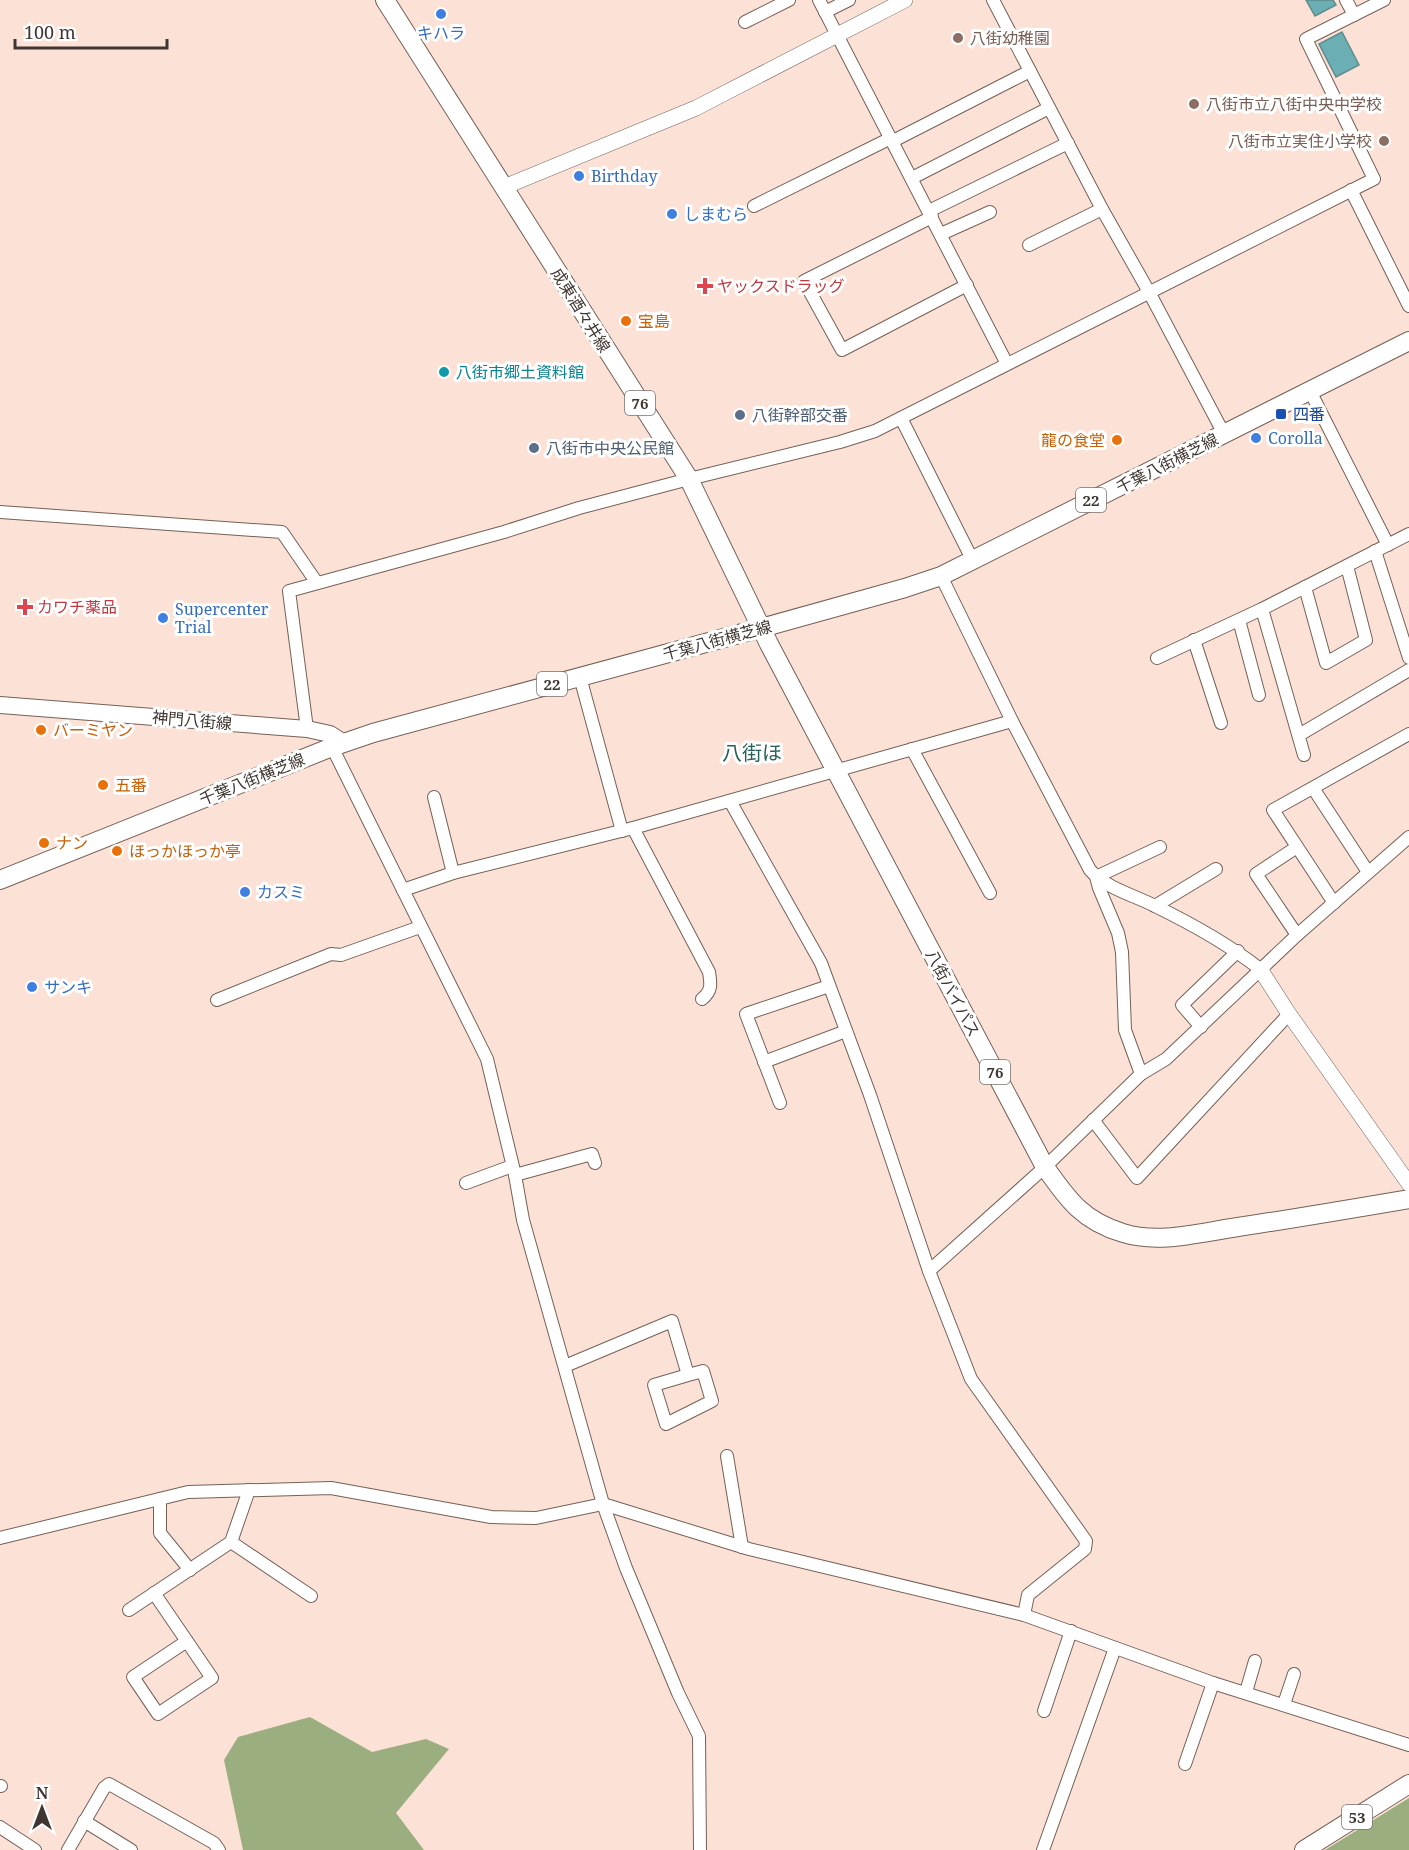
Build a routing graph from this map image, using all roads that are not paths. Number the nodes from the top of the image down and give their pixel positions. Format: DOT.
graph roads {
  1 [pos="385,0"];
  2 [pos="789,0"];
  3 [pos="819,0"];
  4 [pos="849,0"];
  5 [pos="903,0"];
  6 [pos="993,0"];
  7 [pos="1346,0"];
  8 [pos="1384,0"];
  9 [pos="825,12"];
  10 [pos="1354,15"];
  11 [pos="745,22"];
  12 [pos="837,35"];
  13 [pos="1030,71"];
  14 [pos="1049,108"];
  15 [pos="892,140"];
  16 [pos="1068,143"];
  17 [pos="912,178"];
  18 [pos="504,187"];
  19 [pos="1351,190"];
  20 [pos="754,206"];
  21 [pos="1102,209"];
  22 [pos="990,212"];
  23 [pos="931,214"];
  24 [pos="941,234"];
  25 [pos="1029,245"];
  26 [pos="967,285"];
  27 [pos="1149,292"];
  28 [pos="1409,306"];
  29 [pos="1409,341"];
  30 [pos="1007,364"];
  31 [pos="1310,391"];
  32 [pos="901,418"];
  33 [pos="1224,434"];
  34 [pos="689,479"];
  35 [pos="0,512"];
  36 [pos="1409,534"];
  37 [pos="1388,545"];
  38 [pos="1375,551"];
  39 [pos="973,561"];
  40 [pos="1347,566"];
  41 [pos="941,576"];
  42 [pos="317,583"];
  43 [pos="1305,587"];
  44 [pos="1262,609"];
  45 [pos="1239,620"];
  46 [pos="761,628"];
  47 [pos="1194,640"];
  48 [pos="1157,658"];
  49 [pos="1409,658"];
  50 [pos="1409,670"];
  51 [pos="580,676"];
  52 [pos="1258,694"];
  53 [pos="0,705"];
  54 [pos="1012,721"];
  55 [pos="1221,723"];
  56 [pos="307,729"];
  57 [pos="1409,734"];
  58 [pos="1299,735"];
  59 [pos="338,745"];
  60 [pos="912,749"];
  61 [pos="1304,755"];
  62 [pos="835,770"];
  63 [pos="1313,788"];
  64 [pos="434,797"];
  65 [pos="730,801"];
  66 [pos="627,829"];
  67 [pos="1409,837"];
  68 [pos="1160,847"];
  69 [pos="1297,847"];
  70 [pos="1216,869"];
  71 [pos="1368,872"];
  72 [pos="453,873"];
  73 [pos="1096,877"];
  74 [pos="0,880"];
  75 [pos="403,890"];
  76 [pos="990,893"];
  77 [pos="1334,903"];
  78 [pos="1155,906"];
  79 [pos="420,927"];
  80 [pos="1297,935"];
  81 [pos="1238,951"];
  82 [pos="1260,969"];
  83 [pos="829,986"];
  84 [pos="702,999"];
  85 [pos="218,1000"];
  86 [pos="1289,1014"];
  87 [pos="1201,1028"];
  88 [pos="846,1031"];
  89 [pos="764,1062"];
  90 [pos="1141,1074"];
  91 [pos="780,1103"];
  92 [pos="1093,1120"];
  93 [pos="595,1163"];
  94 [pos="1045,1167"];
  95 [pos="514,1171"];
  96 [pos="466,1183"];
  97 [pos="1409,1184"];
  98 [pos="1409,1199"];
  99 [pos="929,1271"];
  100 [pos="565,1366"];
  101 [pos="688,1375"];
  102 [pos="727,1456"];
  103 [pos="249,1490"];
  104 [pos="160,1499"];
  105 [pos="603,1504"];
  106 [pos="0,1538"];
  107 [pos="231,1542"];
  108 [pos="742,1547"];
  109 [pos="190,1570"];
  110 [pos="154,1593"];
  111 [pos="311,1596"];
  112 [pos="129,1610"];
  113 [pos="1024,1615"];
  114 [pos="1071,1631"];
  115 [pos="187,1641"];
  116 [pos="1115,1648"];
  117 [pos="1255,1661"];
  118 [pos="1294,1674"];
  119 [pos="1213,1683"];
  120 [pos="1246,1692"];
  121 [pos="1284,1704"];
  122 [pos="1044,1711"];
  123 [pos="1409,1745"];
  124 [pos="1185,1764"];
  125 [pos="1409,1784"];
  126 [pos="84,1821"];
  127 [pos="0,1827"];
  128 [pos="16,1845"];
  129 [pos="35,1850"];
  130 [pos="68,1850"];
  131 [pos="131,1850"];
  132 [pos="219,1850"];
  133 [pos="700,1850"];
  134 [pos="1043,1850"];
  135 [pos="1304,1850"];
  1 -- 18 [label="main road, 成東酒々井線 / 76"];
  2 -- 11 [label="street"];
  3 -- 9 [label="street"];
  4 -- 9 [label="street"];
  5 -- 12 [label="street"];
  6 -- 13 [label="street"];
  7 -- 10 [label="street"];
  8 -- 10 [label="street"];
  9 -- 12 [label="street"];
  10 -- 19 [label="street"];
  12 -- 15 [label="street"];
  12 -- 18 [label="street"];
  13 -- 14 [label="street"];
  13 -- 15 [label="street"];
  14 -- 16 [label="street"];
  14 -- 17 [label="street"];
  15 -- 17 [label="street"];
  15 -- 20 [label="street"];
  16 -- 21 [label="street"];
  16 -- 23 [label="street"];
  17 -- 23 [label="street"];
  18 -- 34 [label="main road, 成東酒々井線 / 76"];
  19 -- 27 [label="street"];
  19 -- 28 [label="street"];
  21 -- 25 [label="street"];
  21 -- 27 [label="street"];
  22 -- 24 [label="street"];
  23 -- 24 [label="street"];
  23 -- 26 [label="street"];
  24 -- 26 [label="street"];
  26 -- 30 [label="street"];
  27 -- 30 [label="street"];
  27 -- 33 [label="street"];
  29 -- 31 [label="main road, 千葉八街横芝線 / 22"];
  30 -- 32 [label="street"];
  31 -- 33 [label="main road, 千葉八街横芝線 / 22"];
  31 -- 37 [label="street"];
  32 -- 34 [label="street"];
  32 -- 39 [label="street"];
  33 -- 39 [label="main road, 千葉八街横芝線 / 22"];
  34 -- 42 [label="street"];
  34 -- 46 [label="main road, 成東酒々井線 / 76"];
  35 -- 42 [label="street"];
  36 -- 37 [label="street"];
  37 -- 38 [label="street"];
  38 -- 40 [label="street"];
  38 -- 49 [label="street"];
  39 -- 41 [label="main road, 千葉八街横芝線 / 22"];
  40 -- 43 [label="street"];
  40 -- 43 [label="street"];
  41 -- 46 [label="main road, 千葉八街横芝線 / 22"];
  41 -- 54 [label="street"];
  42 -- 56 [label="street"];
  43 -- 44 [label="street"];
  44 -- 45 [label="street"];
  44 -- 58 [label="street"];
  45 -- 47 [label="street"];
  45 -- 52 [label="street"];
  46 -- 51 [label="main road, 千葉八街横芝線 / 22"];
  46 -- 62 [label="main road, 八街バイパス / 76"];
  47 -- 48 [label="street"];
  47 -- 55 [label="street"];
  50 -- 58 [label="street"];
  51 -- 59 [label="main road, 千葉八街横芝線 / 22"];
  51 -- 66 [label="street"];
  53 -- 56 [label="main road, 神門八街線"];
  54 -- 60 [label="street"];
  54 -- 73 [label="street"];
  56 -- 59 [label="main road, 神門八街線"];
  57 -- 63 [label="street"];
  58 -- 61 [label="street"];
  59 -- 74 [label="main road, 千葉八街横芝線 / 22"];
  59 -- 75 [label="street"];
  60 -- 62 [label="street"];
  60 -- 76 [label="street"];
  62 -- 65 [label="street"];
  62 -- 94 [label="main road, 八街バイパス / 76"];
  63 -- 69 [label="street"];
  63 -- 71 [label="street"];
  64 -- 72 [label="street"];
  65 -- 66 [label="street"];
  65 -- 83 [label="street"];
  66 -- 72 [label="street"];
  66 -- 84 [label="street"];
  67 -- 71 [label="street"];
  68 -- 73 [label="street"];
  69 -- 77 [label="street"];
  69 -- 80 [label="street"];
  70 -- 78 [label="street"];
  71 -- 77 [label="street"];
  72 -- 75 [label="street"];
  73 -- 78 [label="street"];
  73 -- 90 [label="street"];
  75 -- 79 [label="street"];
  77 -- 80 [label="street"];
  78 -- 81 [label="street"];
  79 -- 85 [label="street"];
  79 -- 95 [label="street"];
  80 -- 82 [label="street"];
  81 -- 82 [label="street"];
  81 -- 87 [label="street"];
  82 -- 86 [label="street"];
  82 -- 87 [label="street"];
  83 -- 88 [label="street"];
  83 -- 89 [label="street"];
  86 -- 92 [label="street"];
  86 -- 97 [label="street"];
  87 -- 90 [label="street"];
  88 -- 89 [label="street"];
  88 -- 99 [label="street"];
  89 -- 91 [label="street"];
  90 -- 92 [label="street"];
  92 -- 94 [label="street"];
  93 -- 95 [label="street"];
  94 -- 98 [label="main road, 八街バイパス / 76"];
  94 -- 99 [label="street"];
  95 -- 96 [label="street"];
  95 -- 100 [label="street"];
  99 -- 113 [label="street"];
  100 -- 101 [label="street"];
  100 -- 105 [label="street"];
  101 -- 101 [label="street"];
  102 -- 108 [label="street"];
  103 -- 104 [label="street"];
  103 -- 105 [label="street"];
  103 -- 107 [label="street"];
  104 -- 106 [label="street"];
  104 -- 109 [label="street"];
  105 -- 108 [label="street"];
  105 -- 133 [label="street"];
  107 -- 109 [label="street"];
  107 -- 111 [label="street"];
  108 -- 113 [label="street"];
  109 -- 110 [label="street"];
  110 -- 112 [label="street"];
  110 -- 115 [label="street"];
  113 -- 114 [label="street"];
  114 -- 116 [label="street"];
  114 -- 122 [label="street"];
  115 -- 115 [label="street"];
  116 -- 119 [label="street"];
  116 -- 134 [label="street"];
  117 -- 120 [label="street"];
  118 -- 121 [label="street"];
  119 -- 120 [label="street"];
  119 -- 124 [label="street"];
  120 -- 121 [label="street"];
  121 -- 123 [label="street"];
  125 -- 135 [label="main road, 53"];
  126 -- 130 [label="street"];
  126 -- 131 [label="street"];
  126 -- 132 [label="street"];
  127 -- 128 [label="street"];
  128 -- 129 [label="street"];
}
